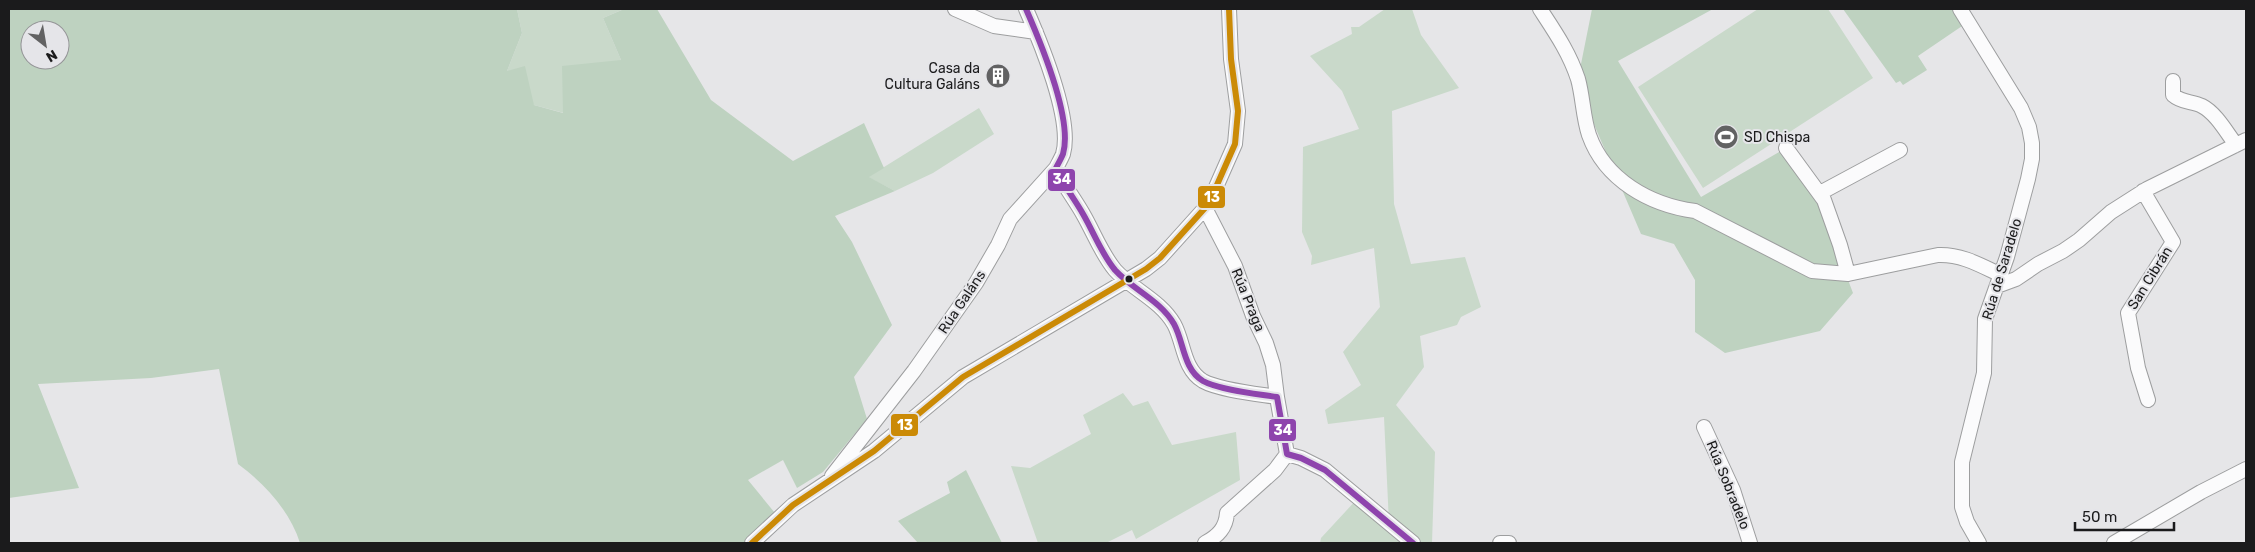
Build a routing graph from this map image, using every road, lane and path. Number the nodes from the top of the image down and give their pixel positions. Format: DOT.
graph roads {
  1 [pos="955,9"];
  2 [pos="1026,9"];
  3 [pos="1229,9"];
  4 [pos="1540,9"];
  5 [pos="1960,9"];
  6 [pos="1036,32"];
  7 [pos="2173,81"];
  8 [pos="2241,143"];
  9 [pos="1786,148"];
  10 [pos="1900,150"];
  11 [pos="1056,168"];
  12 [pos="2144,191"];
  13 [pos="1820,193"];
  14 [pos="1204,208"];
  15 [pos="1848,274"];
  16 [pos="1999,280"];
  17 [pos="1129,281"];
  18 [pos="1277,397"];
  19 [pos="2148,400"];
  20 [pos="1704,427"];
  21 [pos="863,435"];
  22 [pos="874,451"];
  23 [pos="1286,454"];
  24 [pos="2246,468"];
  25 [pos="830,481"];
  26 [pos="752,543"];
  27 [pos="1205,543"];
  28 [pos="1413,543"];
  29 [pos="1500,543"];
  30 [pos="1509,543"];
  31 [pos="1750,543"];
  32 [pos="1979,543"];
  33 [pos="2114,543"];
  1 -- 6 [label="street"];
  2 -- 6 [label="street, Rúa Galáns"];
  3 -- 14 [label="street"];
  4 -- 15 [label="street"];
  5 -- 16 [label="street, Rúa de Saradelo"];
  6 -- 11 [label="street, Rúa Galáns"];
  7 -- 8 [label="street"];
  8 -- 12 [label="street"];
  9 -- 13 [label="street"];
  10 -- 13 [label="street"];
  11 -- 17 [label="street"];
  11 -- 21 [label="street, Rúa Galáns"];
  12 -- 16 [label="street"];
  12 -- 19 [label="street, San Cibrán"];
  13 -- 15 [label="street"];
  14 -- 17 [label="street"];
  14 -- 18 [label="street, Rúa Praga"];
  15 -- 16 [label="street"];
  16 -- 32 [label="street, Rúa de Saradelo"];
  17 -- 18 [label="street"];
  17 -- 22 [label="street"];
  18 -- 23 [label="street, Rúa Praga"];
  20 -- 31 [label="street, Rúa Sobradelo"];
  21 -- 22 [label="street"];
  21 -- 25 [label="street, Rúa Galáns"];
  22 -- 25 [label="street"];
  23 -- 27 [label="street"];
  23 -- 28 [label="street"];
  24 -- 33 [label="street"];
  25 -- 26 [label="street"];
  29 -- 30 [label="street"];
}
